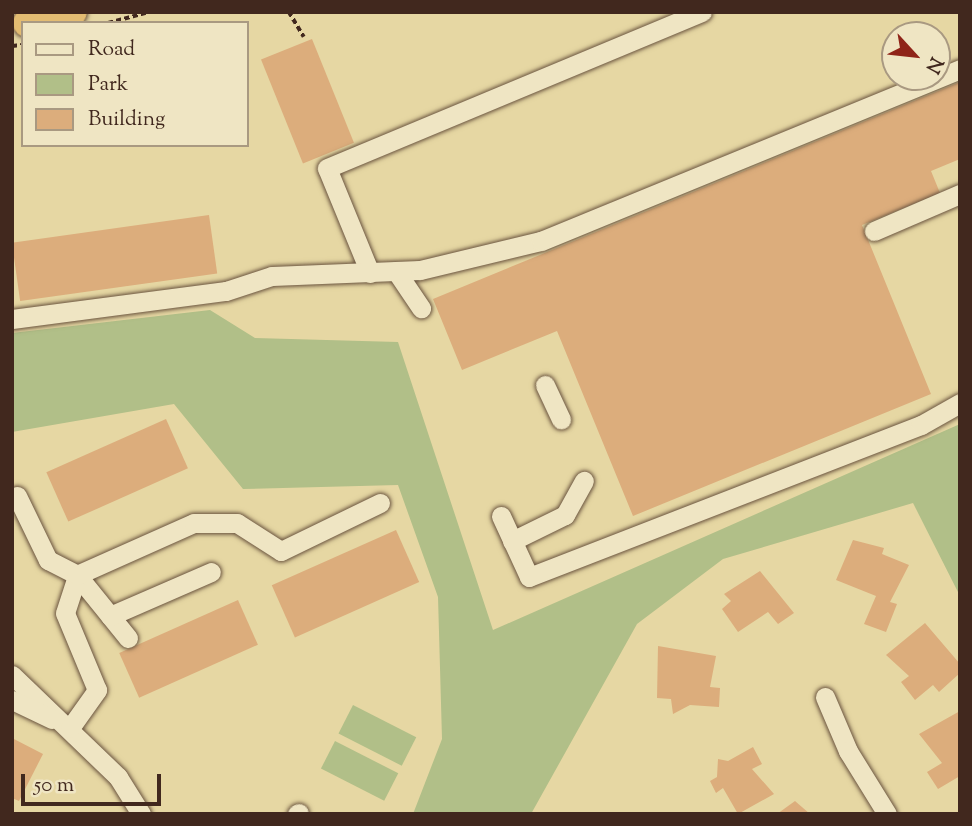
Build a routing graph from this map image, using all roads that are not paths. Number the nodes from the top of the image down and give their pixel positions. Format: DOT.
graph roads {
  1 [pos="74,12"];
  2 [pos="702,12"];
  3 [pos="34,21"];
  4 [pos="960,69"];
  5 [pos="960,194"];
  6 [pos="874,230"];
  7 [pos="396,271"];
  8 [pos="370,273"];
  9 [pos="421,308"];
  10 [pos="12,319"];
  11 [pos="545,384"];
  12 [pos="960,403"];
  13 [pos="561,419"];
  14 [pos="584,481"];
  15 [pos="17,496"];
  16 [pos="380,503"];
  17 [pos="501,516"];
  18 [pos="512,541"];
  19 [pos="211,572"];
  20 [pos="77,575"];
  21 [pos="110,616"];
  22 [pos="128,638"];
  23 [pos="12,675"];
  24 [pos="825,697"];
  25 [pos="12,700"];
  26 [pos="70,728"];
  27 [pos="141,814"];
  28 [pos="887,814"];
  1 -- 3 [label="highway"];
  2 -- 8 [label="street"];
  4 -- 7 [label="street"];
  5 -- 6 [label="street"];
  7 -- 8 [label="street"];
  7 -- 9 [label="street"];
  8 -- 10 [label="street"];
  11 -- 13 [label="street"];
  12 -- 18 [label="street"];
  14 -- 18 [label="street"];
  15 -- 20 [label="street"];
  16 -- 20 [label="street"];
  17 -- 18 [label="street"];
  19 -- 21 [label="street"];
  20 -- 21 [label="street"];
  20 -- 26 [label="street"];
  21 -- 22 [label="street"];
  23 -- 26 [label="street"];
  24 -- 28 [label="street"];
  25 -- 26 [label="street"];
  26 -- 27 [label="street"];
}
